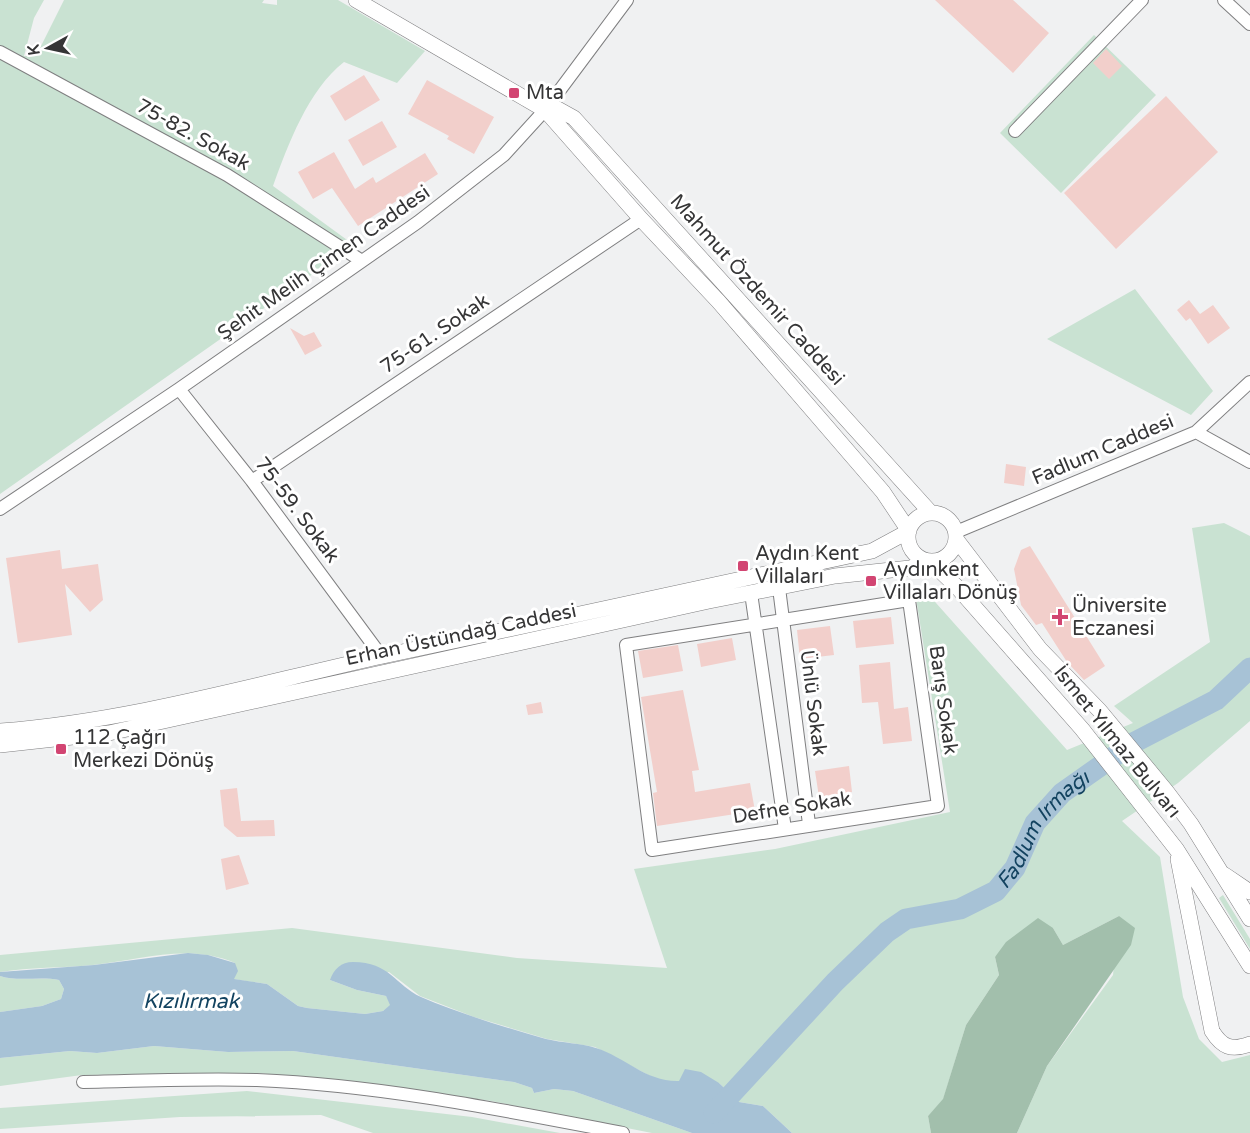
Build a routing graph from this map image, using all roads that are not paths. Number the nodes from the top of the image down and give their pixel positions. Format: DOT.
graph roads {
  1 [pos="356,0"];
  2 [pos="627,0"];
  3 [pos="1142,0"];
  4 [pos="1224,0"];
  5 [pos="1250,24"];
  6 [pos="0,52"];
  7 [pos="546,110"];
  8 [pos="1015,131"];
  9 [pos="641,219"];
  10 [pos="362,261"];
  11 [pos="1250,382"];
  12 [pos="179,389"];
  13 [pos="1196,432"];
  14 [pos="1250,462"];
  15 [pos="252,481"];
  16 [pos="0,509"];
  17 [pos="931,513"];
  18 [pos="909,531"];
  19 [pos="956,536"];
  20 [pos="930,561"];
  21 [pos="779,588"];
  22 [pos="751,593"];
  23 [pos="784,621"];
  24 [pos="755,625"];
  25 [pos="382,657"];
  26 [pos="0,732"];
  27 [pos="0,745"];
  28 [pos="938,806"];
  29 [pos="809,824"];
  30 [pos="785,829"];
  31 [pos="1177,850"];
  32 [pos="1220,871"];
  33 [pos="1250,892"];
  34 [pos="1250,919"];
  35 [pos="1250,966"];
  36 [pos="1250,1044"];
  37 [pos="83,1082"];
  38 [pos="623,1133"];
  1 -- 7 [label="street, Mahmut Özdemir Caddesi"];
  2 -- 7 [label="street, Şehit Melih Çimen Caddesi"];
  3 -- 8 [label="street"];
  4 -- 5 [label="street"];
  6 -- 10 [label="street, 75-82. Sokak"];
  7 -- 9 [label="street, Mahmut Özdemir Caddesi"];
  7 -- 10 [label="street, Şehit Melih Çimen Caddesi"];
  7 -- 17 [label="street, Mahmut Özdemir Caddesi"];
  9 -- 15 [label="street, 75-61. Sokak"];
  9 -- 18 [label="street, Mahmut Özdemir Caddesi"];
  10 -- 12 [label="street, Şehit Melih Çimen Caddesi"];
  11 -- 13 [label="street, Fadlum Caddesi"];
  12 -- 15 [label="street, 75-59. Sokak"];
  12 -- 16 [label="street, Şehit Melih Çimen Caddesi"];
  13 -- 14 [label="street"];
  13 -- 19 [label="street, Fadlum Caddesi"];
  15 -- 25 [label="street, 75-59. Sokak"];
  17 -- 18 [label="street"];
  17 -- 19 [label="street"];
  18 -- 20 [label="street"];
  18 -- 25 [label="street, Erhan Üstündağ Caddesi"];
  19 -- 20 [label="street"];
  19 -- 32 [label="street, İsmet Yılmaz Bulvarı"];
  20 -- 21 [label="street, Erhan Üstündağ Caddesi"];
  20 -- 31 [label="street, İsmet Yılmaz Bulvarı"];
  21 -- 22 [label="street, Erhan Üstündağ Caddesi"];
  21 -- 23 [label="street, Ünlü Sokak"];
  22 -- 24 [label="street"];
  22 -- 27 [label="street, Erhan Üstündağ Caddesi"];
  23 -- 24 [label="street"];
  23 -- 28 [label="street, Barış Sokak"];
  23 -- 29 [label="street, Ünlü Sokak"];
  24 -- 30 [label="street"];
  24 -- 30 [label="street, Defne Sokak"];
  25 -- 26 [label="street, Erhan Üstündağ Caddesi"];
  28 -- 29 [label="street, Defne Sokak"];
  29 -- 30 [label="street, Defne Sokak"];
  31 -- 35 [label="street, İsmet Yılmaz Bulvarı"];
  31 -- 36 [label="street"];
  32 -- 33 [label="street"];
  32 -- 34 [label="street, İsmet Yılmaz Bulvarı"];
  37 -- 38 [label="street"];
}
